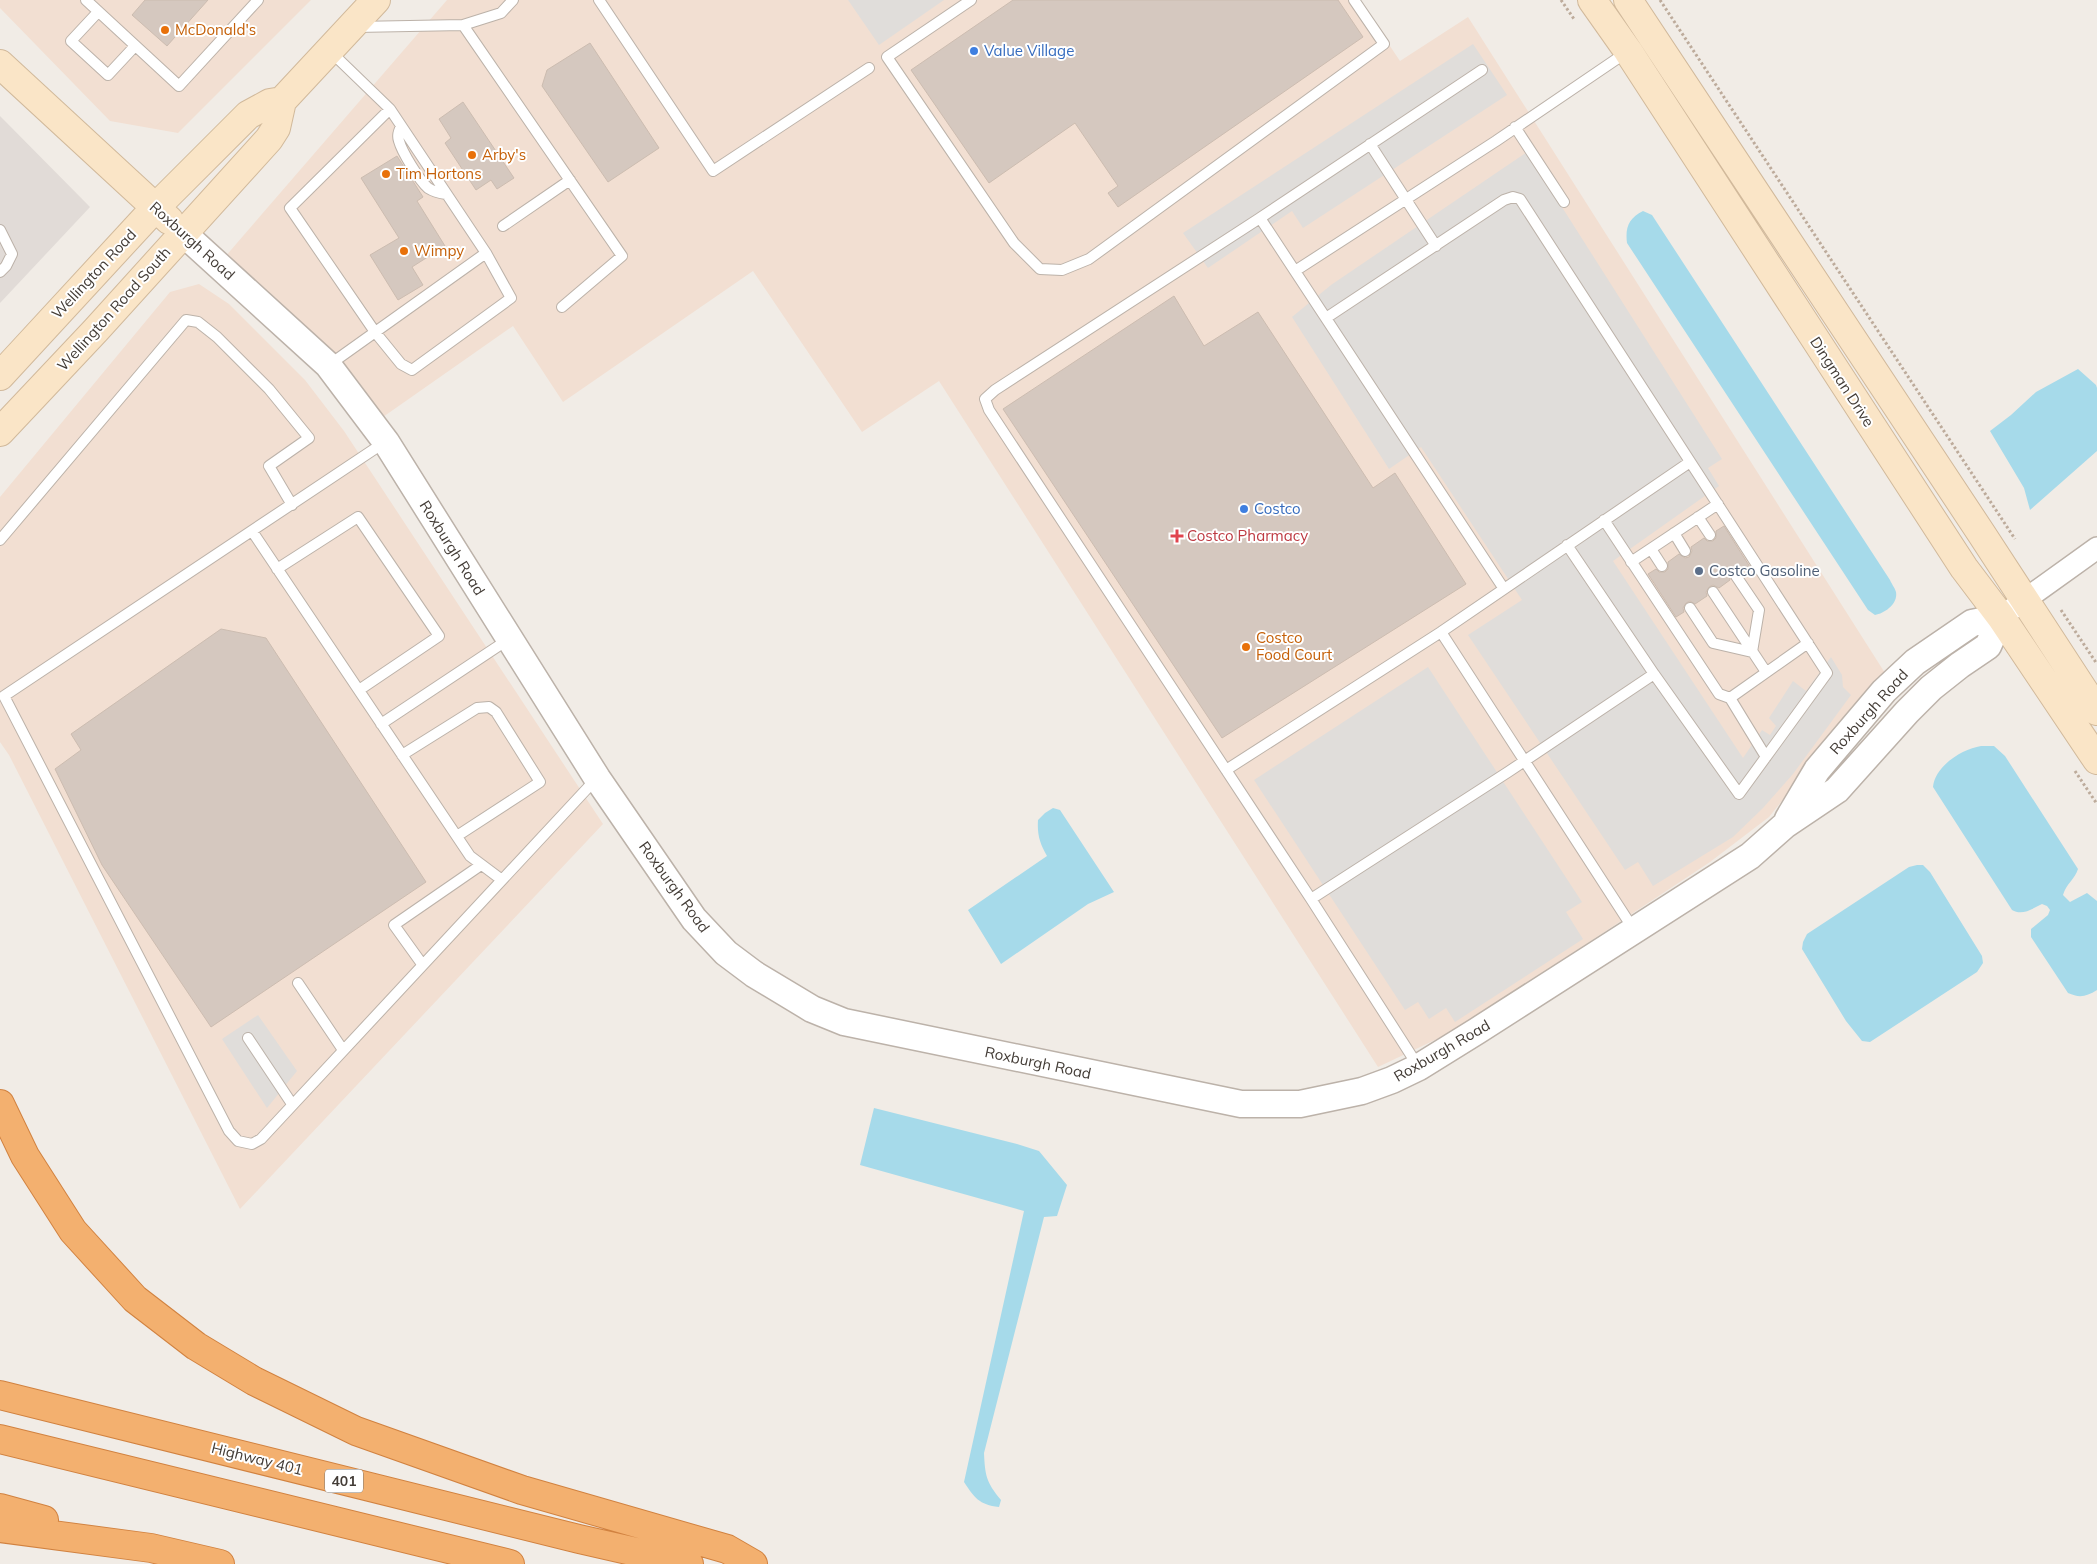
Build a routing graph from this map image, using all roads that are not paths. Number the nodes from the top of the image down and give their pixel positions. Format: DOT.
graph roads {
  1 [pos="86,0"];
  2 [pos="258,0"];
  3 [pos="376,0"];
  4 [pos="513,0"];
  5 [pos="599,0"];
  6 [pos="971,0"];
  7 [pos="1354,0"];
  8 [pos="1628,0"];
  9 [pos="1583,10"];
  10 [pos="98,12"];
  11 [pos="463,25"];
  12 [pos="350,27"];
  13 [pos="1640,44"];
  14 [pos="136,46"];
  15 [pos="329,50"];
  16 [pos="869,68"];
  17 [pos="3,69"];
  18 [pos="1482,70"];
  19 [pos="282,101"];
  20 [pos="390,109"];
  21 [pos="1514,128"];
  22 [pos="1370,144"];
  23 [pos="570,180"];
  24 [pos="1406,199"];
  25 [pos="1564,202"];
  26 [pos="155,208"];
  27 [pos="1260,218"];
  28 [pos="503,226"];
  29 [pos="0,230"];
  30 [pos="183,233"];
  31 [pos="1436,246"];
  32 [pos="486,253"];
  33 [pos="1295,270"];
  34 [pos="0,272"];
  35 [pos="562,307"];
  36 [pos="1326,318"];
  37 [pos="375,332"];
  38 [pos="328,365"];
  39 [pos="0,376"];
  40 [pos="0,432"];
  41 [pos="386,442"];
  42 [pos="1690,462"];
  43 [pos="1718,504"];
  44 [pos="292,505"];
  45 [pos="1698,517"];
  46 [pos="1604,520"];
  47 [pos="252,531"];
  48 [pos="1674,533"];
  49 [pos="1710,535"];
  50 [pos="0,540"];
  51 [pos="1567,545"];
  52 [pos="2097,548"];
  53 [pos="1651,549"];
  54 [pos="1685,550"];
  55 [pos="1631,562"];
  56 [pos="1662,566"];
  57 [pos="277,569"];
  58 [pos="1736,576"];
  59 [pos="1504,589"];
  60 [pos="1713,592"];
  61 [pos="2025,600"];
  62 [pos="1690,608"];
  63 [pos="2001,617"];
  64 [pos="1441,632"];
  65 [pos="509,639"];
  66 [pos="1808,642"];
  67 [pos="1752,652"];
  68 [pos="1766,672"];
  69 [pos="1654,674"];
  70 [pos="359,690"];
  71 [pos="2,693"];
  72 [pos="1730,698"];
  73 [pos="2097,711"];
  74 [pos="381,724"];
  75 [pos="402,754"];
  76 [pos="1766,757"];
  77 [pos="2097,760"];
  78 [pos="1525,761"];
  79 [pos="1226,770"];
  80 [pos="596,778"];
  81 [pos="457,836"];
  82 [pos="481,865"];
  83 [pos="502,880"];
  84 [pos="1311,899"];
  85 [pos="1634,930"];
  86 [pos="422,964"];
  87 [pos="298,983"];
  88 [pos="248,1038"];
  89 [pos="343,1050"];
  90 [pos="1419,1067"];
  91 [pos="0,1104"];
  92 [pos="292,1104"];
  93 [pos="0,1395"];
  94 [pos="0,1439"];
  95 [pos="0,1508"];
  96 [pos="0,1528"];
  97 [pos="152,1548"];
  98 [pos="220,1564"];
  99 [pos="510,1564"];
  100 [pos="689,1564"];
  101 [pos="753,1564"];
  1 -- 10 [label="lane"];
  2 -- 14 [label="lane"];
  3 -- 12 [label="main road, Wellington Road South"];
  4 -- 11 [label="lane"];
  5 -- 16 [label="lane"];
  6 -- 7 [label="lane"];
  8 -- 13 [label="main road, Dingman Drive"];
  9 -- 13 [label="main road, Dingman Drive"];
  10 -- 14 [label="lane"];
  10 -- 14 [label="lane"];
  11 -- 12 [label="lane"];
  11 -- 23 [label="lane"];
  12 -- 15 [label="main road, Wellington Road South"];
  13 -- 21 [label="lane"];
  13 -- 61 [label="main road, Dingman Drive"];
  13 -- 63 [label="main road, Dingman Drive"];
  15 -- 19 [label="main road, Wellington Road South"];
  15 -- 20 [label="lane"];
  17 -- 26 [label="main road, Roxburgh Road"];
  18 -- 22 [label="lane"];
  19 -- 26 [label="main road, Wellington Road"];
  19 -- 30 [label="main road, Wellington Road South"];
  20 -- 32 [label="lane"];
  20 -- 37 [label="lane"];
  21 -- 24 [label="lane"];
  21 -- 25 [label="lane"];
  22 -- 24 [label="lane"];
  22 -- 27 [label="lane"];
  23 -- 28 [label="lane"];
  23 -- 35 [label="lane"];
  24 -- 31 [label="lane"];
  24 -- 33 [label="lane"];
  26 -- 30 [label="main road, Roxburgh Road"];
  26 -- 39 [label="main road, Wellington Road"];
  27 -- 33 [label="lane"];
  27 -- 79 [label="lane"];
  29 -- 34 [label="lane"];
  30 -- 38 [label="street, Roxburgh Road"];
  30 -- 40 [label="main road, Wellington Road South"];
  31 -- 36 [label="lane"];
  31 -- 42 [label="lane"];
  32 -- 37 [label="lane"];
  32 -- 37 [label="lane"];
  33 -- 36 [label="lane"];
  36 -- 59 [label="lane"];
  37 -- 38 [label="lane"];
  38 -- 41 [label="street, Roxburgh Road"];
  41 -- 44 [label="lane"];
  41 -- 65 [label="street, Roxburgh Road"];
  42 -- 43 [label="lane"];
  42 -- 46 [label="lane"];
  43 -- 45 [label="lane"];
  43 -- 66 [label="lane"];
  44 -- 47 [label="lane"];
  44 -- 50 [label="lane"];
  45 -- 48 [label="lane"];
  45 -- 49 [label="lane"];
  46 -- 51 [label="lane"];
  46 -- 55 [label="lane"];
  47 -- 57 [label="lane"];
  47 -- 71 [label="lane"];
  48 -- 53 [label="lane"];
  48 -- 54 [label="lane"];
  51 -- 59 [label="lane"];
  51 -- 69 [label="lane"];
  52 -- 61 [label="street"];
  53 -- 55 [label="lane"];
  53 -- 56 [label="lane"];
  55 -- 72 [label="lane"];
  57 -- 70 [label="lane"];
  57 -- 70 [label="lane"];
  58 -- 67 [label="lane"];
  59 -- 64 [label="lane"];
  60 -- 67 [label="lane"];
  61 -- 63 [label="street"];
  61 -- 73 [label="main road, Dingman Drive"];
  62 -- 67 [label="lane"];
  63 -- 77 [label="main road, Dingman Drive"];
  63 -- 85 [label="street, Roxburgh Road"];
  64 -- 78 [label="lane"];
  64 -- 79 [label="lane"];
  65 -- 74 [label="lane"];
  65 -- 80 [label="street, Roxburgh Road"];
  66 -- 68 [label="lane"];
  66 -- 76 [label="lane"];
  67 -- 68 [label="lane"];
  68 -- 72 [label="lane"];
  69 -- 76 [label="lane"];
  69 -- 78 [label="lane"];
  70 -- 74 [label="lane"];
  71 -- 92 [label="lane"];
  72 -- 76 [label="lane"];
  74 -- 75 [label="lane"];
  75 -- 81 [label="lane"];
  75 -- 81 [label="lane"];
  78 -- 84 [label="lane"];
  78 -- 85 [label="lane"];
  79 -- 84 [label="lane"];
  80 -- 83 [label="lane"];
  80 -- 90 [label="street, Roxburgh Road"];
  81 -- 82 [label="lane"];
  82 -- 83 [label="lane"];
  82 -- 86 [label="lane"];
  83 -- 86 [label="lane"];
  84 -- 90 [label="lane"];
  85 -- 90 [label="street, Roxburgh Road"];
  86 -- 89 [label="lane"];
  87 -- 89 [label="lane"];
  88 -- 92 [label="lane"];
  89 -- 92 [label="lane"];
  91 -- 101 [label="highway"];
  93 -- 100 [label="highway, Highway 401 / 401"];
  94 -- 99 [label="highway"];
  95 -- 97 [label="highway"];
  96 -- 97 [label="highway"];
  97 -- 98 [label="highway"];
}
